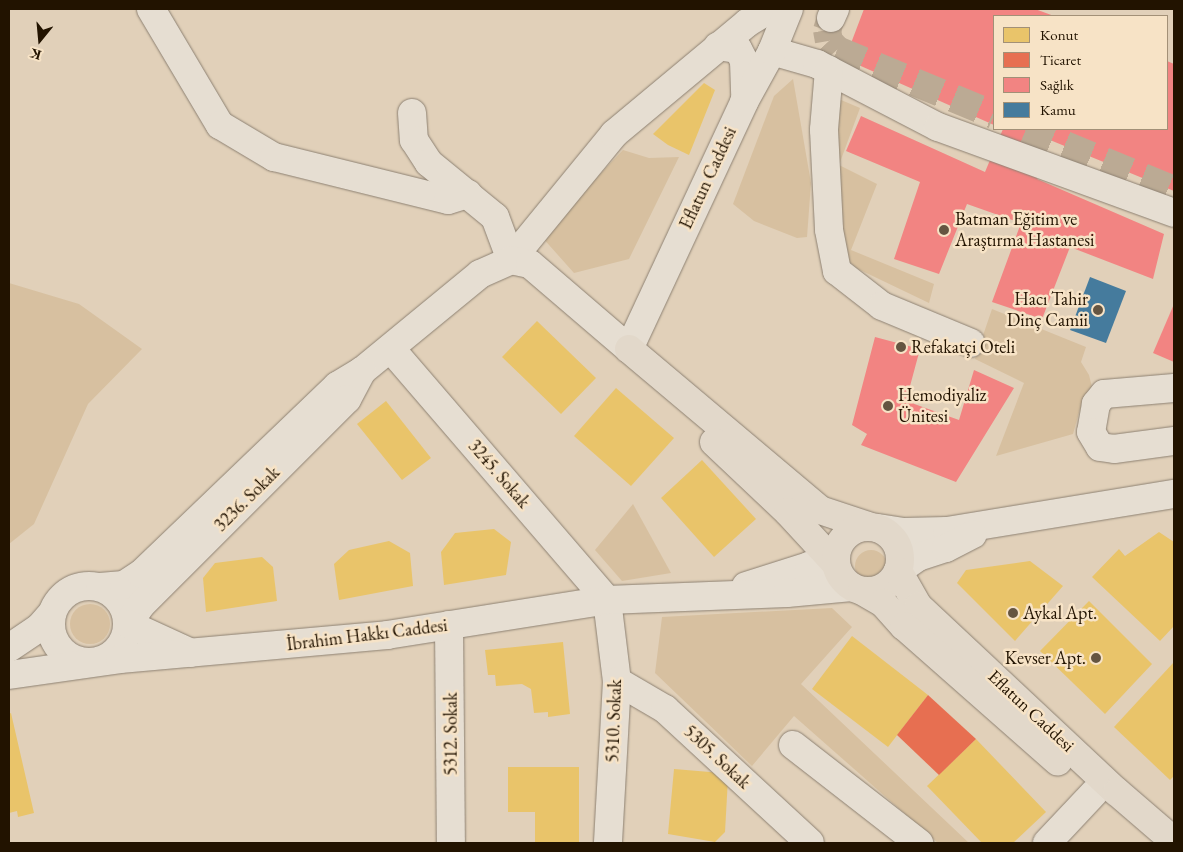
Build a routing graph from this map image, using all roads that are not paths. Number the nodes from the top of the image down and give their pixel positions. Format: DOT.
graph roads {
  1 [pos="151,9"];
  2 [pos="761,12"];
  3 [pos="718,46"];
  4 [pos="772,51"];
  5 [pos="829,70"];
  6 [pos="744,102"];
  7 [pos="412,113"];
  8 [pos="468,194"];
  9 [pos="1174,213"];
  10 [pos="512,260"];
  11 [pos="971,344"];
  12 [pos="390,349"];
  13 [pos="629,349"];
  14 [pos="362,371"];
  15 [pos="1174,388"];
  16 [pos="1174,441"];
  17 [pos="1167,501"];
  18 [pos="996,522"];
  19 [pos="873,527"];
  20 [pos="835,563"];
  21 [pos="898,571"];
  22 [pos="100,587"];
  23 [pos="857,589"];
  24 [pos="726,594"];
  25 [pos="607,600"];
  26 [pos="52,613"];
  27 [pos="128,624"];
  28 [pos="449,625"];
  29 [pos="9,648"];
  30 [pos="192,654"];
  31 [pos="99,661"];
  32 [pos="9,675"];
  33 [pos="617,681"];
  34 [pos="793,745"];
  35 [pos="1094,793"];
  36 [pos="1174,841"];
  37 [pos="451,843"];
  38 [pos="608,843"];
  39 [pos="810,843"];
  40 [pos="919,843"];
  41 [pos="1047,843"];
  42 [pos="1147,843"];
  1 -- 8 [label="street"];
  2 -- 3 [label="street"];
  2 -- 4 [label="street"];
  3 -- 6 [label="street"];
  3 -- 10 [label="street"];
  4 -- 5 [label="street"];
  4 -- 6 [label="street, Eflatun Caddesi"];
  5 -- 9 [label="street"];
  5 -- 11 [label="street"];
  6 -- 13 [label="street, Eflatun Caddesi"];
  7 -- 8 [label="street"];
  8 -- 10 [label="street"];
  10 -- 12 [label="street, 3236. Sokak"];
  10 -- 13 [label="street"];
  12 -- 14 [label="street, 3236. Sokak"];
  12 -- 25 [label="street, 3245. Sokak"];
  13 -- 19 [label="main road"];
  13 -- 20 [label="main road"];
  14 -- 22 [label="street, 3236. Sokak"];
  14 -- 27 [label="street, 3236. Sokak"];
  15 -- 16 [label="street"];
  17 -- 18 [label="street"];
  18 -- 19 [label="street"];
  18 -- 21 [label="street"];
  19 -- 20 [label="main road"];
  19 -- 21 [label="main road"];
  20 -- 23 [label="main road"];
  20 -- 24 [label="street"];
  21 -- 23 [label="main road"];
  21 -- 36 [label="main road, Eflatun Caddesi"];
  22 -- 26 [label="street"];
  22 -- 27 [label="street"];
  23 -- 24 [label="street"];
  23 -- 35 [label="main road, Eflatun Caddesi"];
  24 -- 25 [label="street, İbrahim Hakkı Caddesi"];
  25 -- 28 [label="street, İbrahim Hakkı Caddesi"];
  25 -- 33 [label="street, 5310. Sokak"];
  26 -- 29 [label="street"];
  26 -- 31 [label="street"];
  27 -- 30 [label="street"];
  27 -- 31 [label="street"];
  28 -- 30 [label="street, İbrahim Hakkı Caddesi"];
  28 -- 37 [label="street, 5312. Sokak"];
  30 -- 31 [label="street, İbrahim Hakkı Caddesi"];
  31 -- 32 [label="street, İbrahim Hakkı Caddesi"];
  33 -- 38 [label="street, 5310. Sokak"];
  33 -- 39 [label="street, 5305. Sokak"];
  34 -- 40 [label="street"];
  35 -- 41 [label="street"];
  35 -- 42 [label="main road, Eflatun Caddesi"];
}
